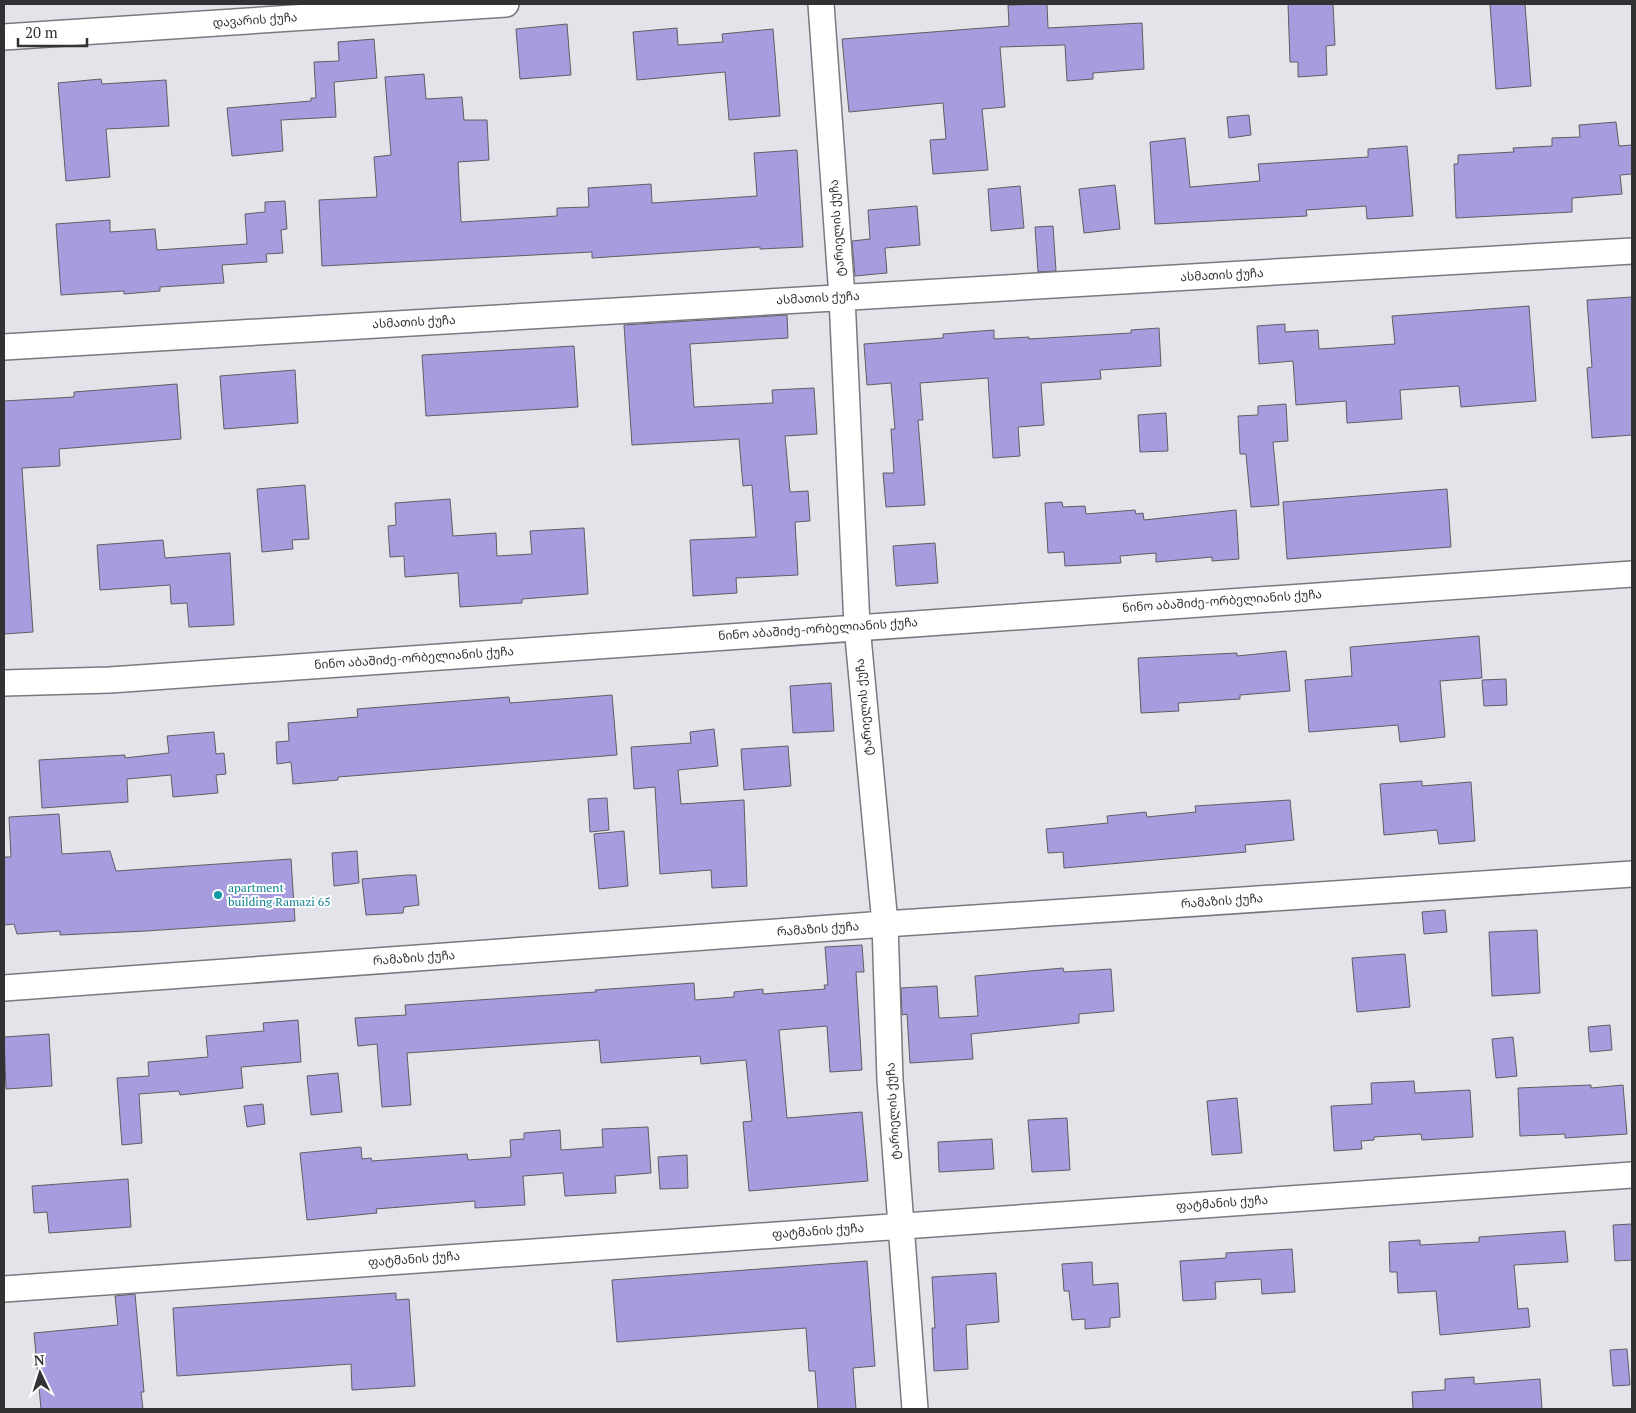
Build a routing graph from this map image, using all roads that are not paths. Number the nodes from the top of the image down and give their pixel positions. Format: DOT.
graph roads {
  1 [pos="506,4"];
  2 [pos="821,4"];
  3 [pos="4,37"];
  4 [pos="1632,251"];
  5 [pos="842,296"];
  6 [pos="4,347"];
  7 [pos="1632,574"];
  8 [pos="857,626"];
  9 [pos="4,683"];
  10 [pos="1632,874"];
  11 [pos="885,924"];
  12 [pos="4,988"];
  13 [pos="1632,1175"];
  14 [pos="900,1225"];
  15 [pos="4,1288"];
  16 [pos="915,1409"];
  1 -- 3 [label="street, დავარის ქუჩა"];
  2 -- 5 [label="street, ტარიელის ქუჩა"];
  4 -- 5 [label="street, ასმათის ქუჩა"];
  5 -- 6 [label="street, ასმათის ქუჩა"];
  5 -- 8 [label="street, ტარიელის ქუჩა"];
  7 -- 8 [label="street, ნინო აბაშიძე-ორბელიანის ქუჩა"];
  8 -- 9 [label="street, ნინო აბაშიძე-ორბელიანის ქუჩა"];
  8 -- 11 [label="street, ტარიელის ქუჩა"];
  10 -- 11 [label="street, რამაზის ქუჩა"];
  11 -- 12 [label="street, რამაზის ქუჩა"];
  11 -- 14 [label="street, ტარიელის ქუჩა"];
  13 -- 14 [label="street, ფატმანის ქუჩა"];
  14 -- 15 [label="street, ფატმანის ქუჩა"];
  14 -- 16 [label="street, ტარიელის ქუჩა"];
}
